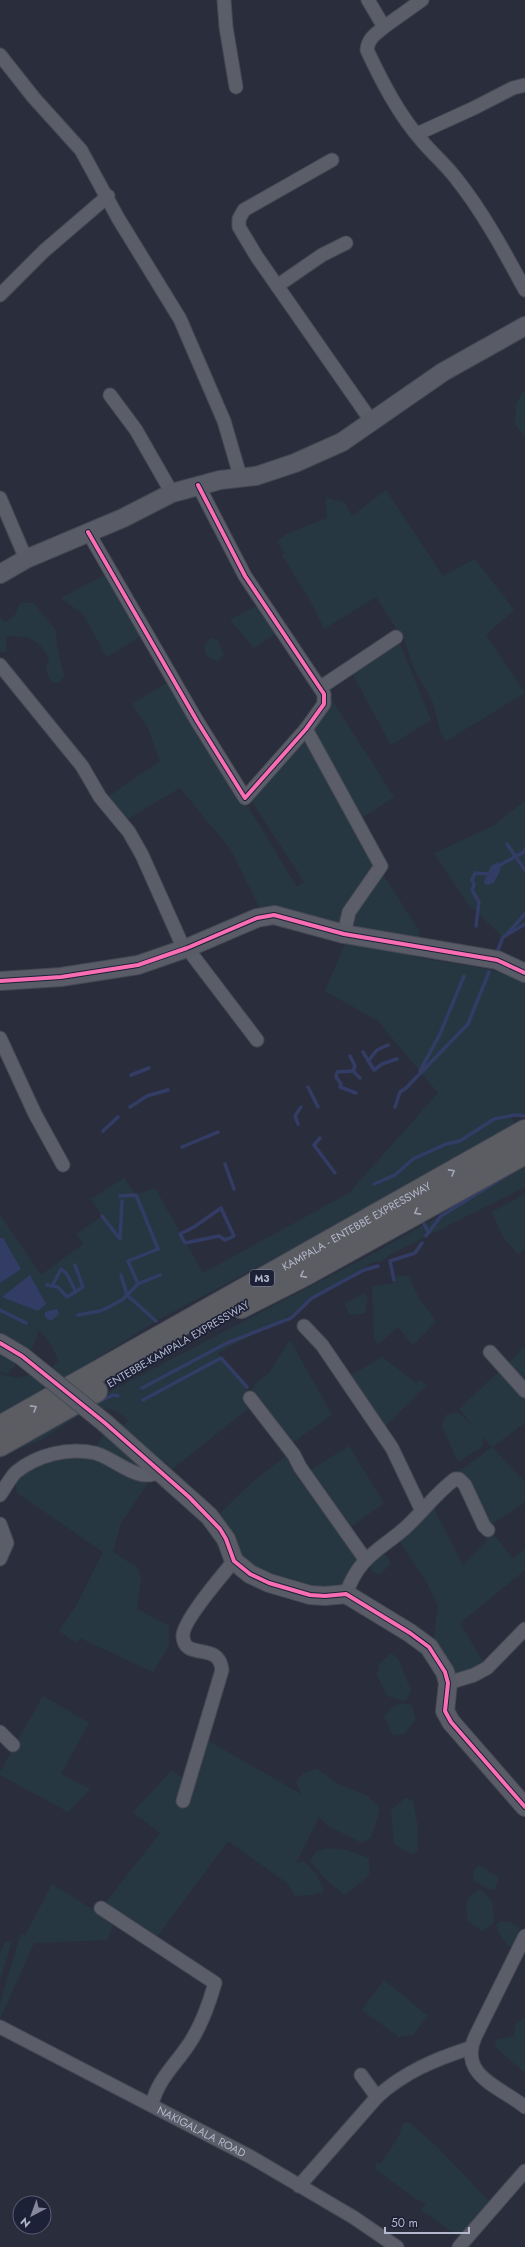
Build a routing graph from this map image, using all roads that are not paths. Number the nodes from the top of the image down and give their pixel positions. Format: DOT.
graph roads {
  1 [pos="224,0"];
  2 [pos="368,0"];
  3 [pos="422,0"];
  4 [pos="384,27"];
  5 [pos="0,55"];
  6 [pos="525,85"];
  7 [pos="236,86"];
  8 [pos="417,134"];
  9 [pos="332,160"];
  10 [pos="108,196"];
  11 [pos="346,243"];
  12 [pos="277,286"];
  13 [pos="525,290"];
  14 [pos="0,295"];
  15 [pos="525,326"];
  16 [pos="110,395"];
  17 [pos="372,422"];
  18 [pos="241,478"];
  19 [pos="198,485"];
  20 [pos="172,493"];
  21 [pos="0,498"];
  22 [pos="88,532"];
  23 [pos="26,559"];
  24 [pos="0,574"];
  25 [pos="396,637"];
  26 [pos="0,665"];
  27 [pos="321,687"];
  28 [pos="306,729"];
  29 [pos="344,934"];
  30 [pos="185,949"];
  31 [pos="525,973"];
  32 [pos="0,981"];
  33 [pos="0,1038"];
  34 [pos="257,1040"];
  35 [pos="525,1131"];
  36 [pos="525,1153"];
  37 [pos="63,1165"];
  38 [pos="304,1326"];
  39 [pos="0,1343"];
  40 [pos="490,1352"];
  41 [pos="525,1391"];
  42 [pos="250,1398"];
  43 [pos="0,1427"];
  44 [pos="0,1446"];
  45 [pos="160,1471"];
  46 [pos="0,1495"];
  47 [pos="422,1511"];
  48 [pos="0,1524"];
  49 [pos="488,1530"];
  50 [pos="0,1559"];
  51 [pos="365,1559"];
  52 [pos="234,1561"];
  53 [pos="346,1594"];
  54 [pos="525,1628"];
  55 [pos="448,1683"];
  56 [pos="0,1732"];
  57 [pos="13,1745"];
  58 [pos="183,1801"];
  59 [pos="525,1807"];
  60 [pos="101,1908"];
  61 [pos="525,1936"];
  62 [pos="0,2027"];
  63 [pos="470,2048"];
  64 [pos="361,2075"];
  65 [pos="377,2097"];
  66 [pos="152,2104"];
  67 [pos="525,2107"];
  68 [pos="525,2171"];
  69 [pos="299,2186"];
  70 [pos="397,2247"];
  71 [pos="459,2247"];
  1 -- 7 [label="street"];
  2 -- 4 [label="street"];
  3 -- 4 [label="street"];
  4 -- 8 [label="street"];
  5 -- 10 [label="street"];
  6 -- 8 [label="street"];
  8 -- 13 [label="street"];
  9 -- 12 [label="street"];
  10 -- 14 [label="street"];
  10 -- 18 [label="street"];
  11 -- 12 [label="street"];
  12 -- 17 [label="street"];
  15 -- 17 [label="street"];
  16 -- 20 [label="street"];
  17 -- 18 [label="street"];
  18 -- 19 [label="street"];
  19 -- 20 [label="street"];
  19 -- 27 [label="street"];
  20 -- 22 [label="street"];
  21 -- 23 [label="street"];
  22 -- 23 [label="street"];
  22 -- 28 [label="street"];
  23 -- 24 [label="street"];
  25 -- 27 [label="street"];
  26 -- 30 [label="street"];
  27 -- 28 [label="street"];
  28 -- 29 [label="street"];
  29 -- 30 [label="street"];
  29 -- 31 [label="street"];
  30 -- 32 [label="street"];
  30 -- 34 [label="street"];
  33 -- 37 [label="street"];
  43 -- 35 [label="highway, KAMPALA - ENTEBBE EXPRESSWAY / M3, one-way"];
  36 -- 44 [label="highway, ENTEBBE-KAMPALA EXPRESSWAY / M3, one-way"];
  38 -- 47 [label="street"];
  39 -- 45 [label="street, bridge"];
  40 -- 41 [label="street"];
  42 -- 51 [label="street"];
  45 -- 46 [label="street"];
  45 -- 52 [label="street"];
  47 -- 49 [label="street"];
  47 -- 51 [label="street"];
  48 -- 50 [label="street"];
  51 -- 53 [label="street"];
  52 -- 53 [label="street"];
  52 -- 58 [label="street"];
  53 -- 55 [label="street"];
  54 -- 55 [label="street"];
  55 -- 59 [label="street"];
  56 -- 57 [label="street"];
  60 -- 66 [label="street"];
  61 -- 63 [label="street"];
  62 -- 66 [label="street, NAKIGALALA ROAD"];
  63 -- 65 [label="street"];
  63 -- 67 [label="street"];
  64 -- 65 [label="street"];
  65 -- 69 [label="street"];
  66 -- 69 [label="street, NAKIGALALA ROAD"];
  68 -- 71 [label="street"];
  69 -- 70 [label="street, NAKIGALALA ROAD"];
}
